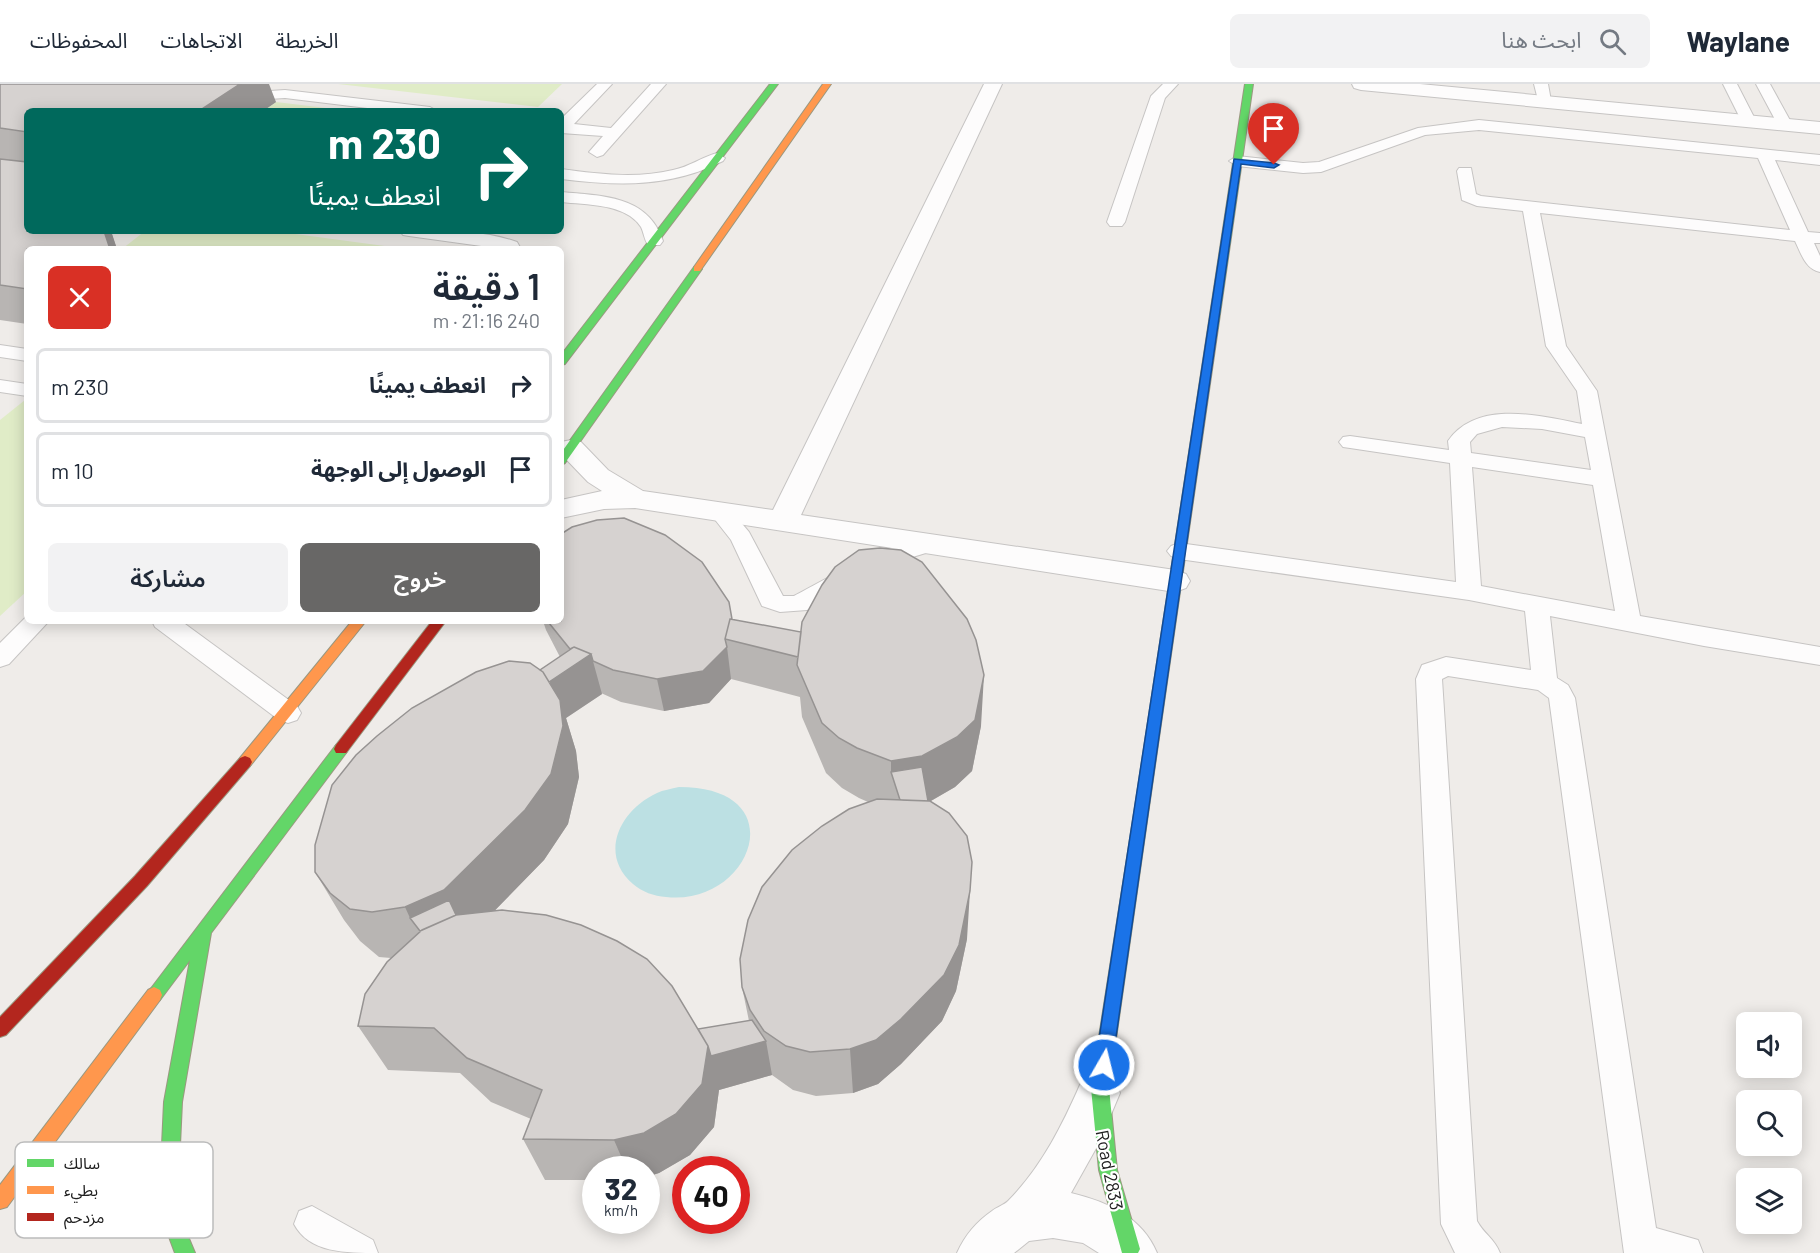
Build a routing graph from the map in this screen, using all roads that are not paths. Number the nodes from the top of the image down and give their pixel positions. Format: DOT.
graph roads {
  1 [pos="605,84"];
  2 [pos="659,84"];
  3 [pos="774,84"];
  4 [pos="827,84"];
  5 [pos="993,84"];
  6 [pos="1171,84"];
  7 [pos="1243,84"];
  8 [pos="1249,84"];
  9 [pos="1362,84"];
  10 [pos="1730,84"];
  11 [pos="1763,84"];
  12 [pos="1543,93"];
  13 [pos="235,98"];
  14 [pos="404,108"];
  15 [pos="1748,121"];
  16 [pos="564,124"];
  17 [pos="1784,124"];
  18 [pos="564,127"];
  19 [pos="1820,128"];
  20 [pos="614,133"];
  21 [pos="597,152"];
  22 [pos="1764,154"];
  23 [pos="717,158"];
  24 [pos="1820,160"];
  25 [pos="1237,161"];
  26 [pos="1465,171"];
  27 [pos="564,174"];
  28 [pos="609,179"];
  29 [pos="564,197"];
  30 [pos="591,201"];
  31 [pos="1532,207"];
  32 [pos="1116,222"];
  33 [pos="425,234"];
  34 [pos="1802,236"];
  35 [pos="1820,238"];
  36 [pos="452,239"];
  37 [pos="654,241"];
  38 [pos="511,246"];
  39 [pos="1820,267"];
  40 [pos="0,351"];
  41 [pos="24,355"];
  42 [pos="564,358"];
  43 [pos="0,386"];
  44 [pos="24,390"];
  45 [pos="1594,432"];
  46 [pos="1350,441"];
  47 [pos="566,455"];
  48 [pos="1460,458"];
  49 [pos="1602,479"];
  50 [pos="635,499"];
  51 [pos="564,508"];
  52 [pos="720,512"];
  53 [pos="783,521"];
  54 [pos="931,544"];
  55 [pos="1179,551"];
  56 [pos="1175,581"];
  57 [pos="1469,592"];
  58 [pos="1536,605"];
  59 [pos="1629,623"];
  60 [pos="35,624"];
  61 [pos="168,624"];
  62 [pos="357,624"];
  63 [pos="437,624"];
  64 [pos="1820,656"];
  65 [pos="0,658"];
  66 [pos="1545,682"];
  67 [pos="288,713"];
  68 [pos="204,928"];
  69 [pos="0,1029"];
  70 [pos="1100,1089"];
  71 [pos="44,1142"];
  72 [pos="171,1142"];
  73 [pos="15,1180"];
  74 [pos="0,1200"];
  75 [pos="1023,1219"];
  76 [pos="312,1224"];
  77 [pos="179,1238"];
  78 [pos="1641,1247"];
  79 [pos="1131,1251"];
  80 [pos="185,1253"];
  81 [pos="360,1253"];
  82 [pos="981,1253"];
  83 [pos="1482,1253"];
  84 [pos="1685,1253"];
  1 -- 16 [label="lane"];
  2 -- 20 [label="lane"];
  3 -- 23 [label="street"];
  4 -- 47 [label="street"];
  5 -- 53 [label="street"];
  6 -- 32 [label="lane"];
  7 -- 8 [label="lane"];
  8 -- 25 [label="street, Road 2833"];
  9 -- 12 [label="street"];
  10 -- 15 [label="lane"];
  11 -- 17 [label="lane"];
  12 -- 15 [label="street"];
  13 -- 14 [label="lane"];
  15 -- 17 [label="street"];
  17 -- 19 [label="street"];
  18 -- 20 [label="lane"];
  20 -- 21 [label="lane"];
  22 -- 24 [label="lane"];
  22 -- 25 [label="lane"];
  22 -- 34 [label="lane"];
  23 -- 28 [label="lane"];
  23 -- 37 [label="street"];
  25 -- 55 [label="street, Road 2833"];
  26 -- 31 [label="lane"];
  27 -- 28 [label="lane"];
  28 -- 30 [label="lane"];
  29 -- 30 [label="lane"];
  30 -- 37 [label="lane"];
  31 -- 34 [label="lane"];
  31 -- 45 [label="lane"];
  33 -- 36 [label="lane"];
  34 -- 35 [label="lane"];
  34 -- 39 [label="lane"];
  36 -- 38 [label="lane"];
  37 -- 42 [label="street"];
  40 -- 41 [label="lane"];
  43 -- 44 [label="lane"];
  45 -- 48 [label="lane"];
  45 -- 49 [label="lane"];
  46 -- 48 [label="lane"];
  47 -- 50 [label="street"];
  48 -- 49 [label="lane"];
  48 -- 57 [label="lane"];
  49 -- 59 [label="lane"];
  50 -- 51 [label="street"];
  50 -- 52 [label="street"];
  52 -- 53 [label="street"];
  52 -- 54 [label="lane"];
  53 -- 54 [label="street"];
  54 -- 56 [label="street"];
  55 -- 56 [label="street, Road 2833"];
  55 -- 57 [label="lane"];
  56 -- 70 [label="street, Road 2833"];
  57 -- 58 [label="lane"];
  58 -- 59 [label="lane"];
  58 -- 66 [label="lane"];
  59 -- 64 [label="lane"];
  60 -- 65 [label="lane"];
  61 -- 67 [label="lane"];
  62 -- 67 [label="street"];
  63 -- 68 [label="street"];
  66 -- 78 [label="lane"];
  66 -- 83 [label="lane"];
  67 -- 69 [label="street"];
  68 -- 71 [label="street"];
  68 -- 72 [label="street"];
  70 -- 75 [label="street, Road 2833"];
  70 -- 79 [label="street, Road 2833"];
  73 -- 74 [label="street"];
  75 -- 79 [label="street"];
  75 -- 82 [label="street"];
  76 -- 81 [label="lane"];
  77 -- 80 [label="street"];
  78 -- 84 [label="lane"];
}
